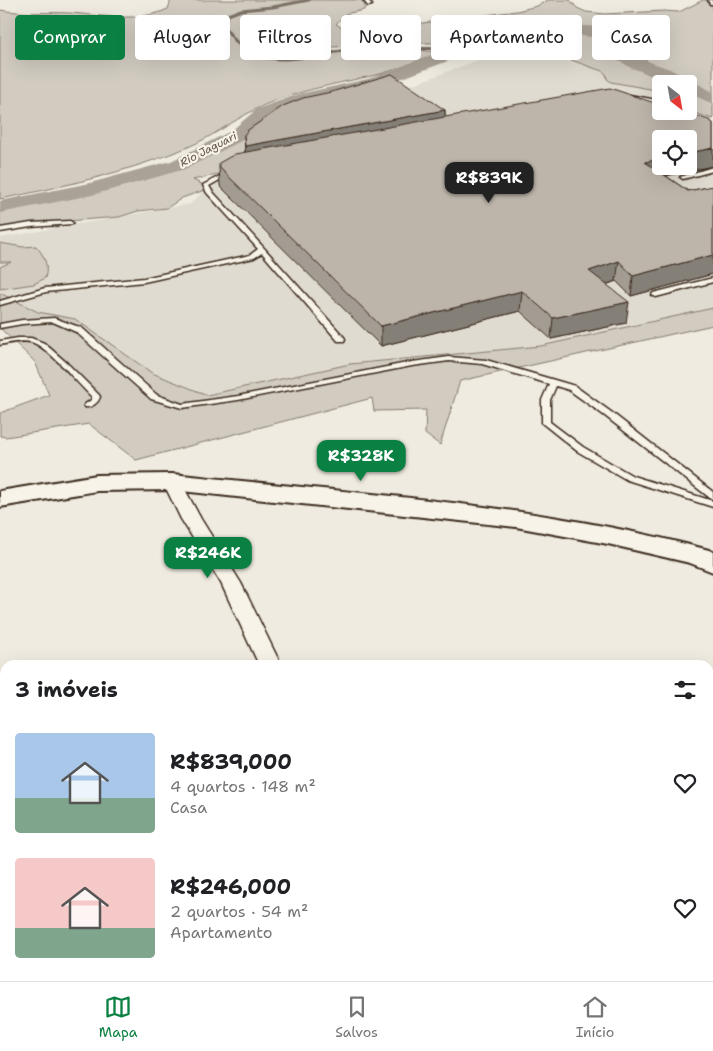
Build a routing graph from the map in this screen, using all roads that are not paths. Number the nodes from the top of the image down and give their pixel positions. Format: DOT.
graph roads {
  1 [pos="365,0"];
  2 [pos="370,5"];
  3 [pos="624,98"];
  4 [pos="652,102"];
  5 [pos="713,169"];
  6 [pos="233,170"];
  7 [pos="683,177"];
  8 [pos="70,223"];
  9 [pos="0,230"];
  10 [pos="262,249"];
  11 [pos="713,280"];
  12 [pos="656,295"];
  13 [pos="2,300"];
  14 [pos="0,326"];
  15 [pos="341,339"];
  16 [pos="0,343"];
  17 [pos="554,382"];
  18 [pos="88,405"];
  19 [pos="172,482"];
  20 [pos="713,496"];
  21 [pos="0,499"];
  22 [pos="713,504"];
  23 [pos="713,563"];
  24 [pos="268,660"];
  1 -- 2 [label="lane"];
  3 -- 4 [label="lane"];
  5 -- 7 [label="lane"];
  6 -- 10 [label="lane"];
  8 -- 9 [label="lane"];
  10 -- 13 [label="lane"];
  10 -- 15 [label="lane"];
  11 -- 12 [label="lane"];
  14 -- 17 [label="lane"];
  16 -- 18 [label="lane"];
  17 -- 20 [label="lane"];
  17 -- 22 [label="lane"];
  19 -- 21 [label="street"];
  19 -- 23 [label="street"];
  19 -- 24 [label="street"];
}
